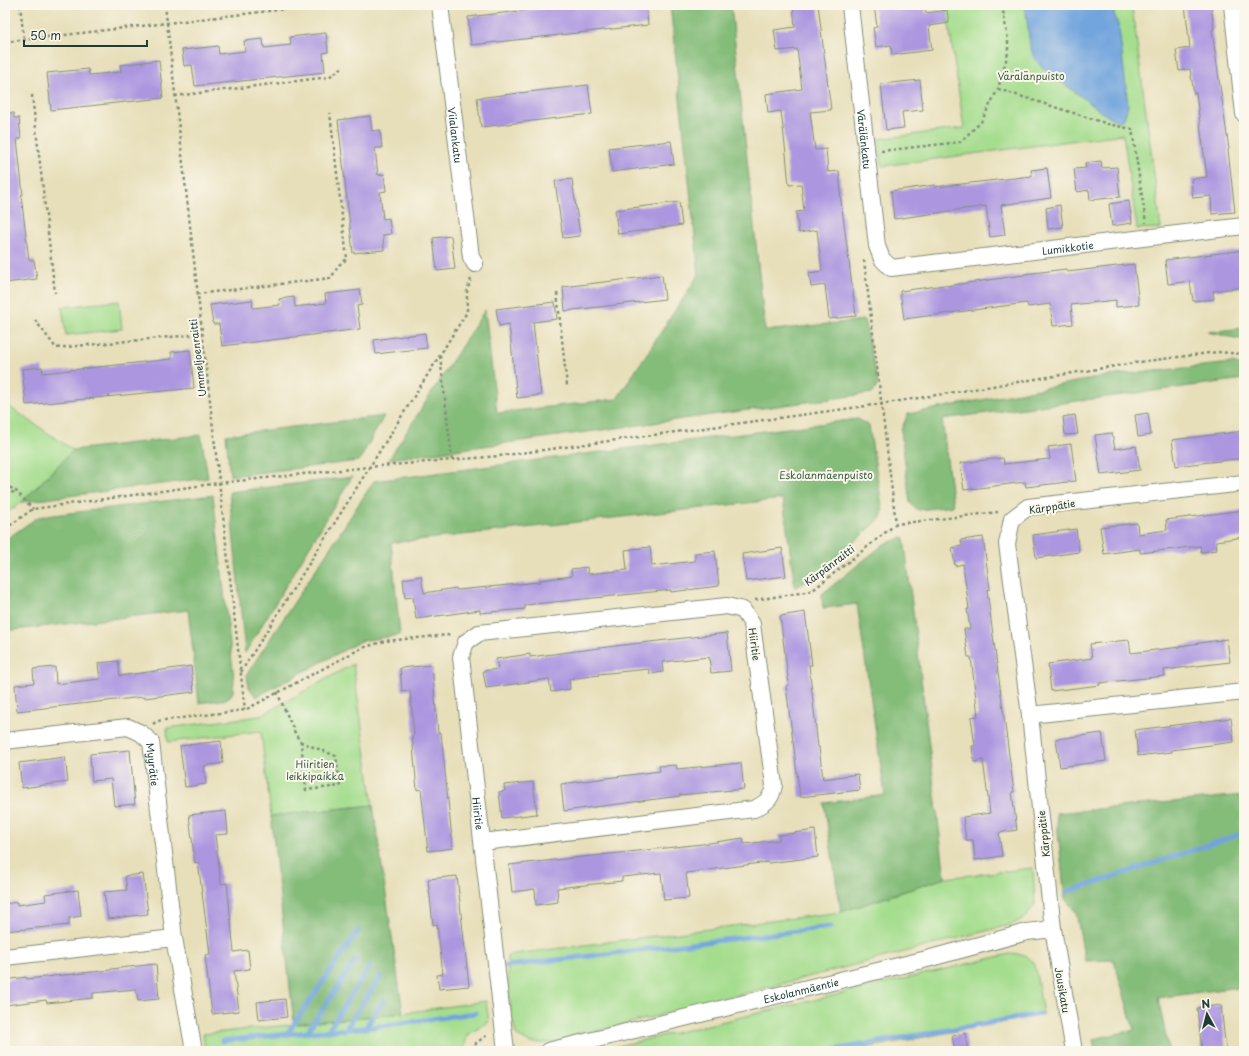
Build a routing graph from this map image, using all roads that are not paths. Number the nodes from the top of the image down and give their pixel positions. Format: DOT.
graph roads {
  1 [pos="440,5"];
  2 [pos="850,5"];
  3 [pos="1232,5"];
  4 [pos="1244,114"];
  5 [pos="1244,226"];
  6 [pos="475,264"];
  7 [pos="891,268"];
  8 [pos="1244,483"];
  9 [pos="1244,692"];
  10 [pos="1030,715"];
  11 [pos="5,741"];
  12 [pos="483,842"];
  13 [pos="1052,928"];
  14 [pos="174,938"];
  15 [pos="5,957"];
  16 [pos="194,1051"];
  17 [pos="506,1051"];
  18 [pos="548,1051"];
  19 [pos="1074,1051"];
  1 -- 6 [label="street, Viialankatu"];
  2 -- 7 [label="street, Värälänkatu"];
  3 -- 4 [label="street"];
  5 -- 7 [label="street, Lumikkotie"];
  8 -- 10 [label="street, Kärppätie"];
  9 -- 10 [label="street"];
  10 -- 13 [label="street, Kärppätie"];
  11 -- 14 [label="street, Myyrätie"];
  12 -- 12 [label="street, Hiiritie"];
  12 -- 17 [label="street, Hiiritie"];
  13 -- 18 [label="street, Eskolanmäentie"];
  13 -- 19 [label="street, Jousikatu"];
  14 -- 15 [label="street"];
  14 -- 16 [label="street, Myyrätie"];
}
